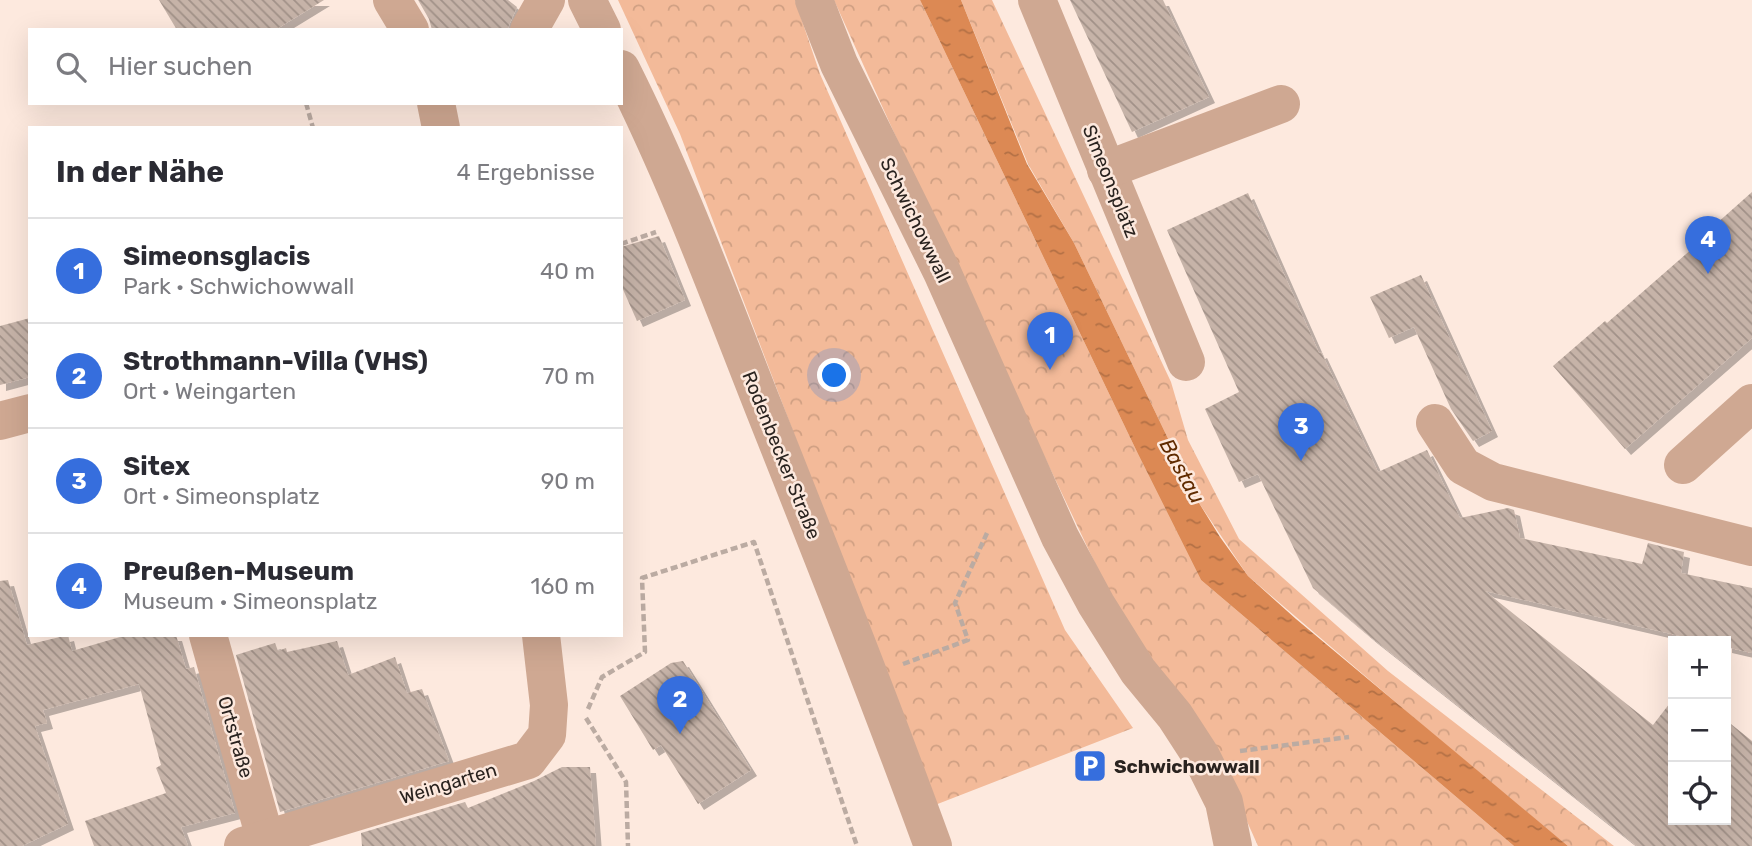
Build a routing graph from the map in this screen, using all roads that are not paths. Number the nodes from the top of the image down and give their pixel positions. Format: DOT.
graph roads {
  1 [pos="391,0"];
  2 [pos="546,0"];
  3 [pos="587,0"];
  4 [pos="814,0"];
  5 [pos="1037,0"];
  6 [pos="409,28"];
  7 [pos="530,28"];
  8 [pos="601,28"];
  9 [pos="623,73"];
  10 [pos="1281,104"];
  11 [pos="436,105"];
  12 [pos="441,126"];
  13 [pos="1106,170"];
  14 [pos="1186,362"];
  15 [pos="1752,403"];
  16 [pos="28,414"];
  17 [pos="0,421"];
  18 [pos="1435,423"];
  19 [pos="1683,464"];
  20 [pos="1752,547"];
  21 [pos="208,637"];
  22 [pos="541,637"];
  23 [pos="254,842"];
  24 [pos="933,846"];
  25 [pos="1233,846"];
  1 -- 6 [label="street"];
  2 -- 7 [label="street"];
  3 -- 8 [label="street"];
  4 -- 25 [label="street, Schwichowwall"];
  5 -- 13 [label="street, Simeonsplatz"];
  9 -- 24 [label="street, Rodenbecker Straße"];
  10 -- 13 [label="street"];
  11 -- 12 [label="street"];
  13 -- 14 [label="street, Simeonsplatz"];
  15 -- 19 [label="street"];
  16 -- 17 [label="street"];
  18 -- 20 [label="street"];
  21 -- 23 [label="street, Ortstraße"];
  22 -- 23 [label="street, Weingarten"];
}
